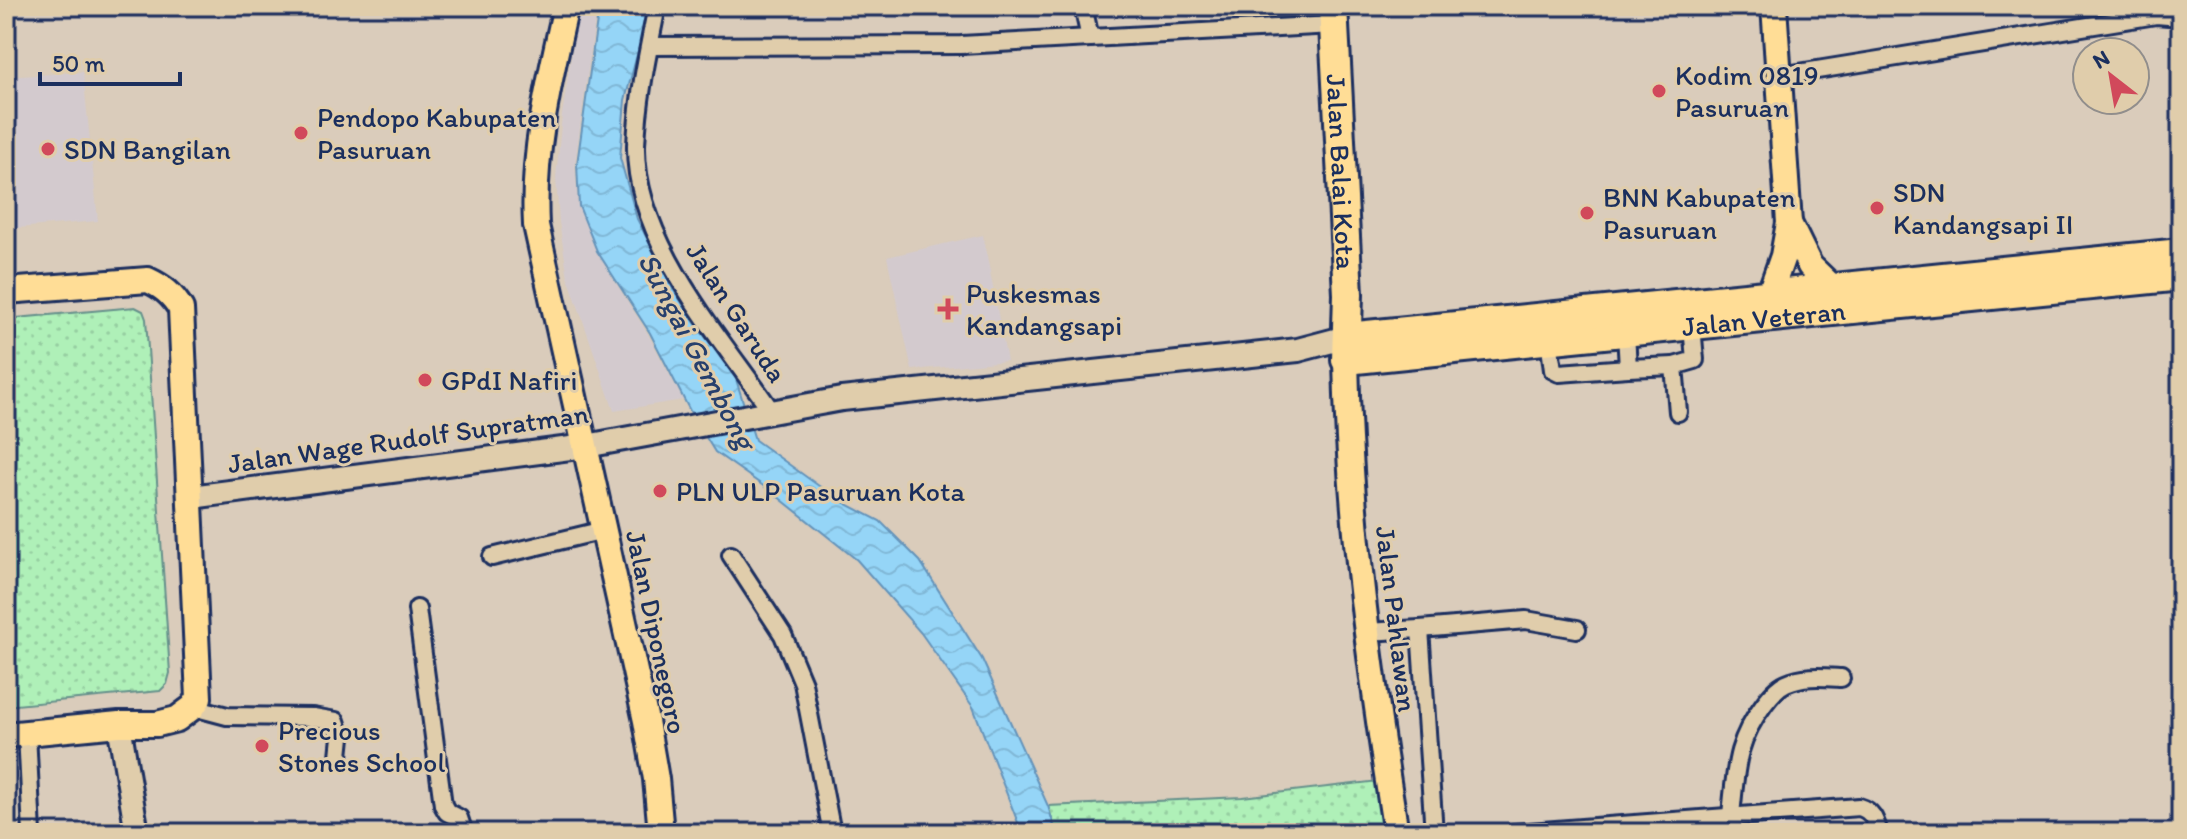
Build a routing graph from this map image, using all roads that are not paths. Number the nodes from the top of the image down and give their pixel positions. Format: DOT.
graph roads {
  1 [pos="566,6"];
  2 [pos="657,6"];
  3 [pos="1083,6"];
  4 [pos="1774,6"];
  5 [pos="2093,6"];
  6 [pos="1333,16"];
  7 [pos="2181,17"];
  8 [pos="2097,24"];
  9 [pos="1090,38"];
  10 [pos="650,46"];
  11 [pos="1780,76"];
  12 [pos="1789,223"];
  13 [pos="2181,253"];
  14 [pos="2181,276"];
  15 [pos="1834,289"];
  16 [pos="6,291"];
  17 [pos="1769,296"];
  18 [pos="1752,320"];
  19 [pos="1692,326"];
  20 [pos="1548,329"];
  21 [pos="1626,333"];
  22 [pos="1346,348"];
  23 [pos="1674,366"];
  24 [pos="1628,368"];
  25 [pos="1678,412"];
  26 [pos="765,414"];
  27 [pos="586,446"];
  28 [pos="191,497"];
  29 [pos="604,530"];
  30 [pos="731,555"];
  31 [pos="492,557"];
  32 [pos="417,609"];
  33 [pos="1420,629"];
  34 [pos="1577,629"];
  35 [pos="1366,632"];
  36 [pos="1841,678"];
  37 [pos="193,707"];
  38 [pos="119,724"];
  39 [pos="17,734"];
  40 [pos="339,756"];
  41 [pos="1731,815"];
  42 [pos="32,833"];
  43 [pos="137,833"];
  44 [pos="464,833"];
  45 [pos="661,833"];
  46 [pos="832,833"];
  47 [pos="1396,833"];
  48 [pos="1434,833"];
  49 [pos="1515,833"];
  50 [pos="1879,833"];
  1 -- 27 [label="main road, Jalan Diponegoro"];
  2 -- 10 [label="street, Jalan Garuda"];
  3 -- 9 [label="street"];
  4 -- 11 [label="main road"];
  5 -- 8 [label="street"];
  6 -- 9 [label="street"];
  6 -- 22 [label="highway, Jalan Balai Kota"];
  7 -- 8 [label="street"];
  8 -- 11 [label="street"];
  9 -- 10 [label="street"];
  10 -- 26 [label="street, Jalan Garuda"];
  11 -- 12 [label="main road"];
  12 -- 15 [label="main road"];
  12 -- 17 [label="main road"];
  13 -- 15 [label="highway, Jalan Veteran"];
  14 -- 18 [label="highway, Jalan Veteran"];
  15 -- 17 [label="highway, Jalan Veteran"];
  16 -- 28 [label="main road"];
  17 -- 18 [label="highway"];
  17 -- 20 [label="highway, Jalan Veteran"];
  18 -- 19 [label="highway, Jalan Veteran"];
  19 -- 21 [label="highway, Jalan Veteran"];
  19 -- 23 [label="street"];
  20 -- 21 [label="highway, Jalan Veteran"];
  20 -- 22 [label="highway, Jalan Veteran"];
  20 -- 24 [label="street"];
  21 -- 24 [label="street"];
  22 -- 26 [label="main road, Jalan Wage Rudolf Supratman"];
  22 -- 35 [label="main road, Jalan Pahlawan"];
  23 -- 24 [label="street"];
  23 -- 25 [label="street"];
  26 -- 27 [label="main road, Jalan Wage Rudolf Supratman"];
  27 -- 28 [label="main road, Jalan Wage Rudolf Supratman"];
  27 -- 29 [label="main road, Jalan Diponegoro"];
  28 -- 37 [label="main road"];
  29 -- 31 [label="street"];
  29 -- 45 [label="main road, Jalan Diponegoro"];
  30 -- 46 [label="street"];
  32 -- 44 [label="street"];
  33 -- 34 [label="street"];
  33 -- 35 [label="street"];
  33 -- 48 [label="street"];
  35 -- 47 [label="main road, Jalan Pahlawan"];
  36 -- 41 [label="street"];
  37 -- 38 [label="main road"];
  37 -- 40 [label="street"];
  38 -- 39 [label="main road"];
  38 -- 43 [label="main road"];
  39 -- 42 [label="street"];
  41 -- 49 [label="street"];
  41 -- 50 [label="street"];
}
